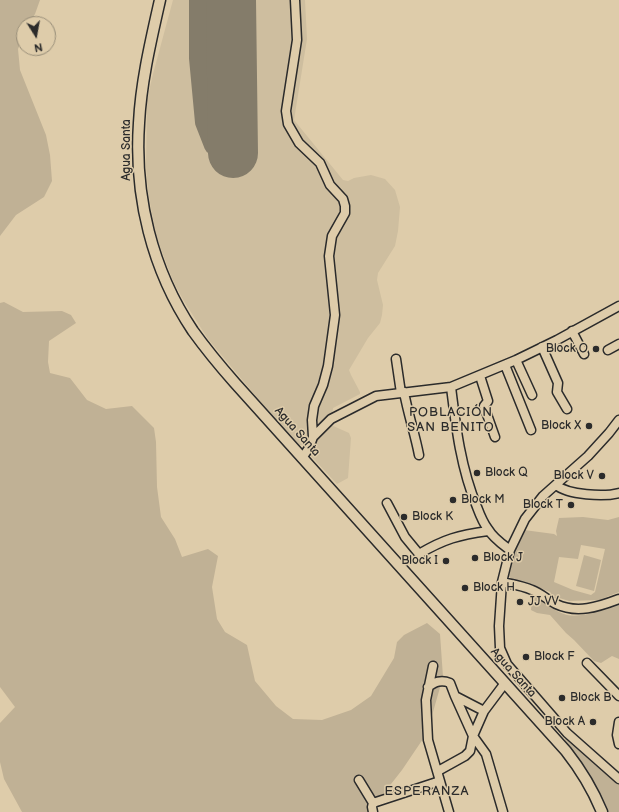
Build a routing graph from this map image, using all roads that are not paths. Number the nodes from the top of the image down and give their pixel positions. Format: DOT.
graph roads {
  1 [pos="160,0"];
  2 [pos="295,0"];
  3 [pos="619,306"];
  4 [pos="572,331"];
  5 [pos="619,344"];
  6 [pos="542,347"];
  7 [pos="608,350"];
  8 [pos="584,354"];
  9 [pos="396,359"];
  10 [pos="516,360"];
  11 [pos="506,365"];
  12 [pos="480,376"];
  13 [pos="451,387"];
  14 [pos="403,393"];
  15 [pos="532,395"];
  16 [pos="567,409"];
  17 [pos="619,420"];
  18 [pos="531,430"];
  19 [pos="313,437"];
  20 [pos="496,437"];
  21 [pos="419,455"];
  22 [pos="302,458"];
  23 [pos="556,485"];
  24 [pos="619,493"];
  25 [pos="387,503"];
  26 [pos="488,531"];
  27 [pos="510,550"];
  28 [pos="502,582"];
  29 [pos="619,599"];
  30 [pos="587,663"];
  31 [pos="433,666"];
  32 [pos="505,684"];
  33 [pos="428,687"];
  34 [pos="455,696"];
  35 [pos="619,696"];
  36 [pos="484,711"];
  37 [pos="619,722"];
  38 [pos="473,736"];
  39 [pos="619,744"];
  40 [pos="438,771"];
  41 [pos="619,779"];
  42 [pos="359,780"];
  43 [pos="440,781"];
  44 [pos="373,802"];
  45 [pos="373,812"];
  46 [pos="449,812"];
  47 [pos="503,812"];
  48 [pos="602,812"];
  1 -- 22 [label="main road, Agua Santa"];
  2 -- 19 [label="street"];
  3 -- 4 [label="street"];
  4 -- 6 [label="street"];
  4 -- 8 [label="street"];
  5 -- 7 [label="street"];
  6 -- 10 [label="street"];
  6 -- 16 [label="street"];
  9 -- 14 [label="street"];
  10 -- 11 [label="street"];
  10 -- 15 [label="street"];
  11 -- 12 [label="street"];
  11 -- 18 [label="street"];
  12 -- 13 [label="street"];
  12 -- 20 [label="street"];
  13 -- 14 [label="street"];
  13 -- 26 [label="street"];
  14 -- 19 [label="street"];
  14 -- 21 [label="street"];
  17 -- 23 [label="street"];
  19 -- 22 [label="street"];
  22 -- 32 [label="main road, Agua Santa"];
  23 -- 24 [label="street"];
  23 -- 27 [label="street"];
  25 -- 26 [label="street"];
  26 -- 27 [label="street"];
  27 -- 28 [label="street"];
  28 -- 29 [label="street"];
  28 -- 41 [label="street"];
  30 -- 35 [label="street"];
  31 -- 33 [label="street"];
  32 -- 36 [label="street"];
  32 -- 48 [label="main road, Agua Santa"];
  33 -- 34 [label="street"];
  33 -- 40 [label="street"];
  34 -- 36 [label="street"];
  34 -- 38 [label="street"];
  36 -- 38 [label="street"];
  37 -- 39 [label="street"];
  38 -- 40 [label="street"];
  38 -- 47 [label="street"];
  40 -- 43 [label="street"];
  42 -- 44 [label="street"];
  43 -- 44 [label="street"];
  43 -- 46 [label="street"];
  44 -- 45 [label="street"];
}
